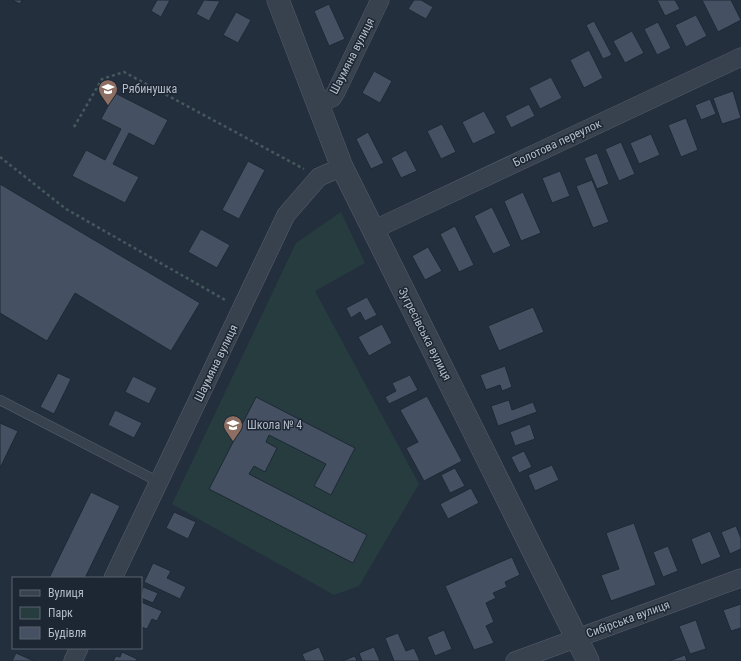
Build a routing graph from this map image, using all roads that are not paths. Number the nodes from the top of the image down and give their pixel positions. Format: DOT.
graph roads {
  1 [pos="278,0"];
  2 [pos="380,0"];
  3 [pos="741,56"];
  4 [pos="317,105"];
  5 [pos="342,167"];
  6 [pos="373,230"];
  7 [pos="0,400"];
  8 [pos="159,482"];
  9 [pos="113,577"];
  10 [pos="741,578"];
  11 [pos="576,637"];
  12 [pos="79,649"];
  13 [pos="73,661"];
  14 [pos="515,661"];
  15 [pos="588,661"];
  1 -- 4 [label="street, Зугресівська вулиця"];
  2 -- 4 [label="street, Шаумяна вулиця"];
  3 -- 6 [label="street, Болотова переулок"];
  4 -- 5 [label="street, Зугресівська вулиця"];
  5 -- 6 [label="street, Зугресівська вулиця"];
  5 -- 8 [label="street, Шаумяна вулиця"];
  6 -- 11 [label="street, Зугресівська вулиця"];
  7 -- 8 [label="lane"];
  8 -- 9 [label="street, Шаумяна вулиця"];
  10 -- 11 [label="street, Сибірська вулиця"];
  11 -- 14 [label="street, Сибірська вулиця"];
  11 -- 15 [label="street, Зугресівська вулиця"];
  12 -- 13 [label="street"];
}
